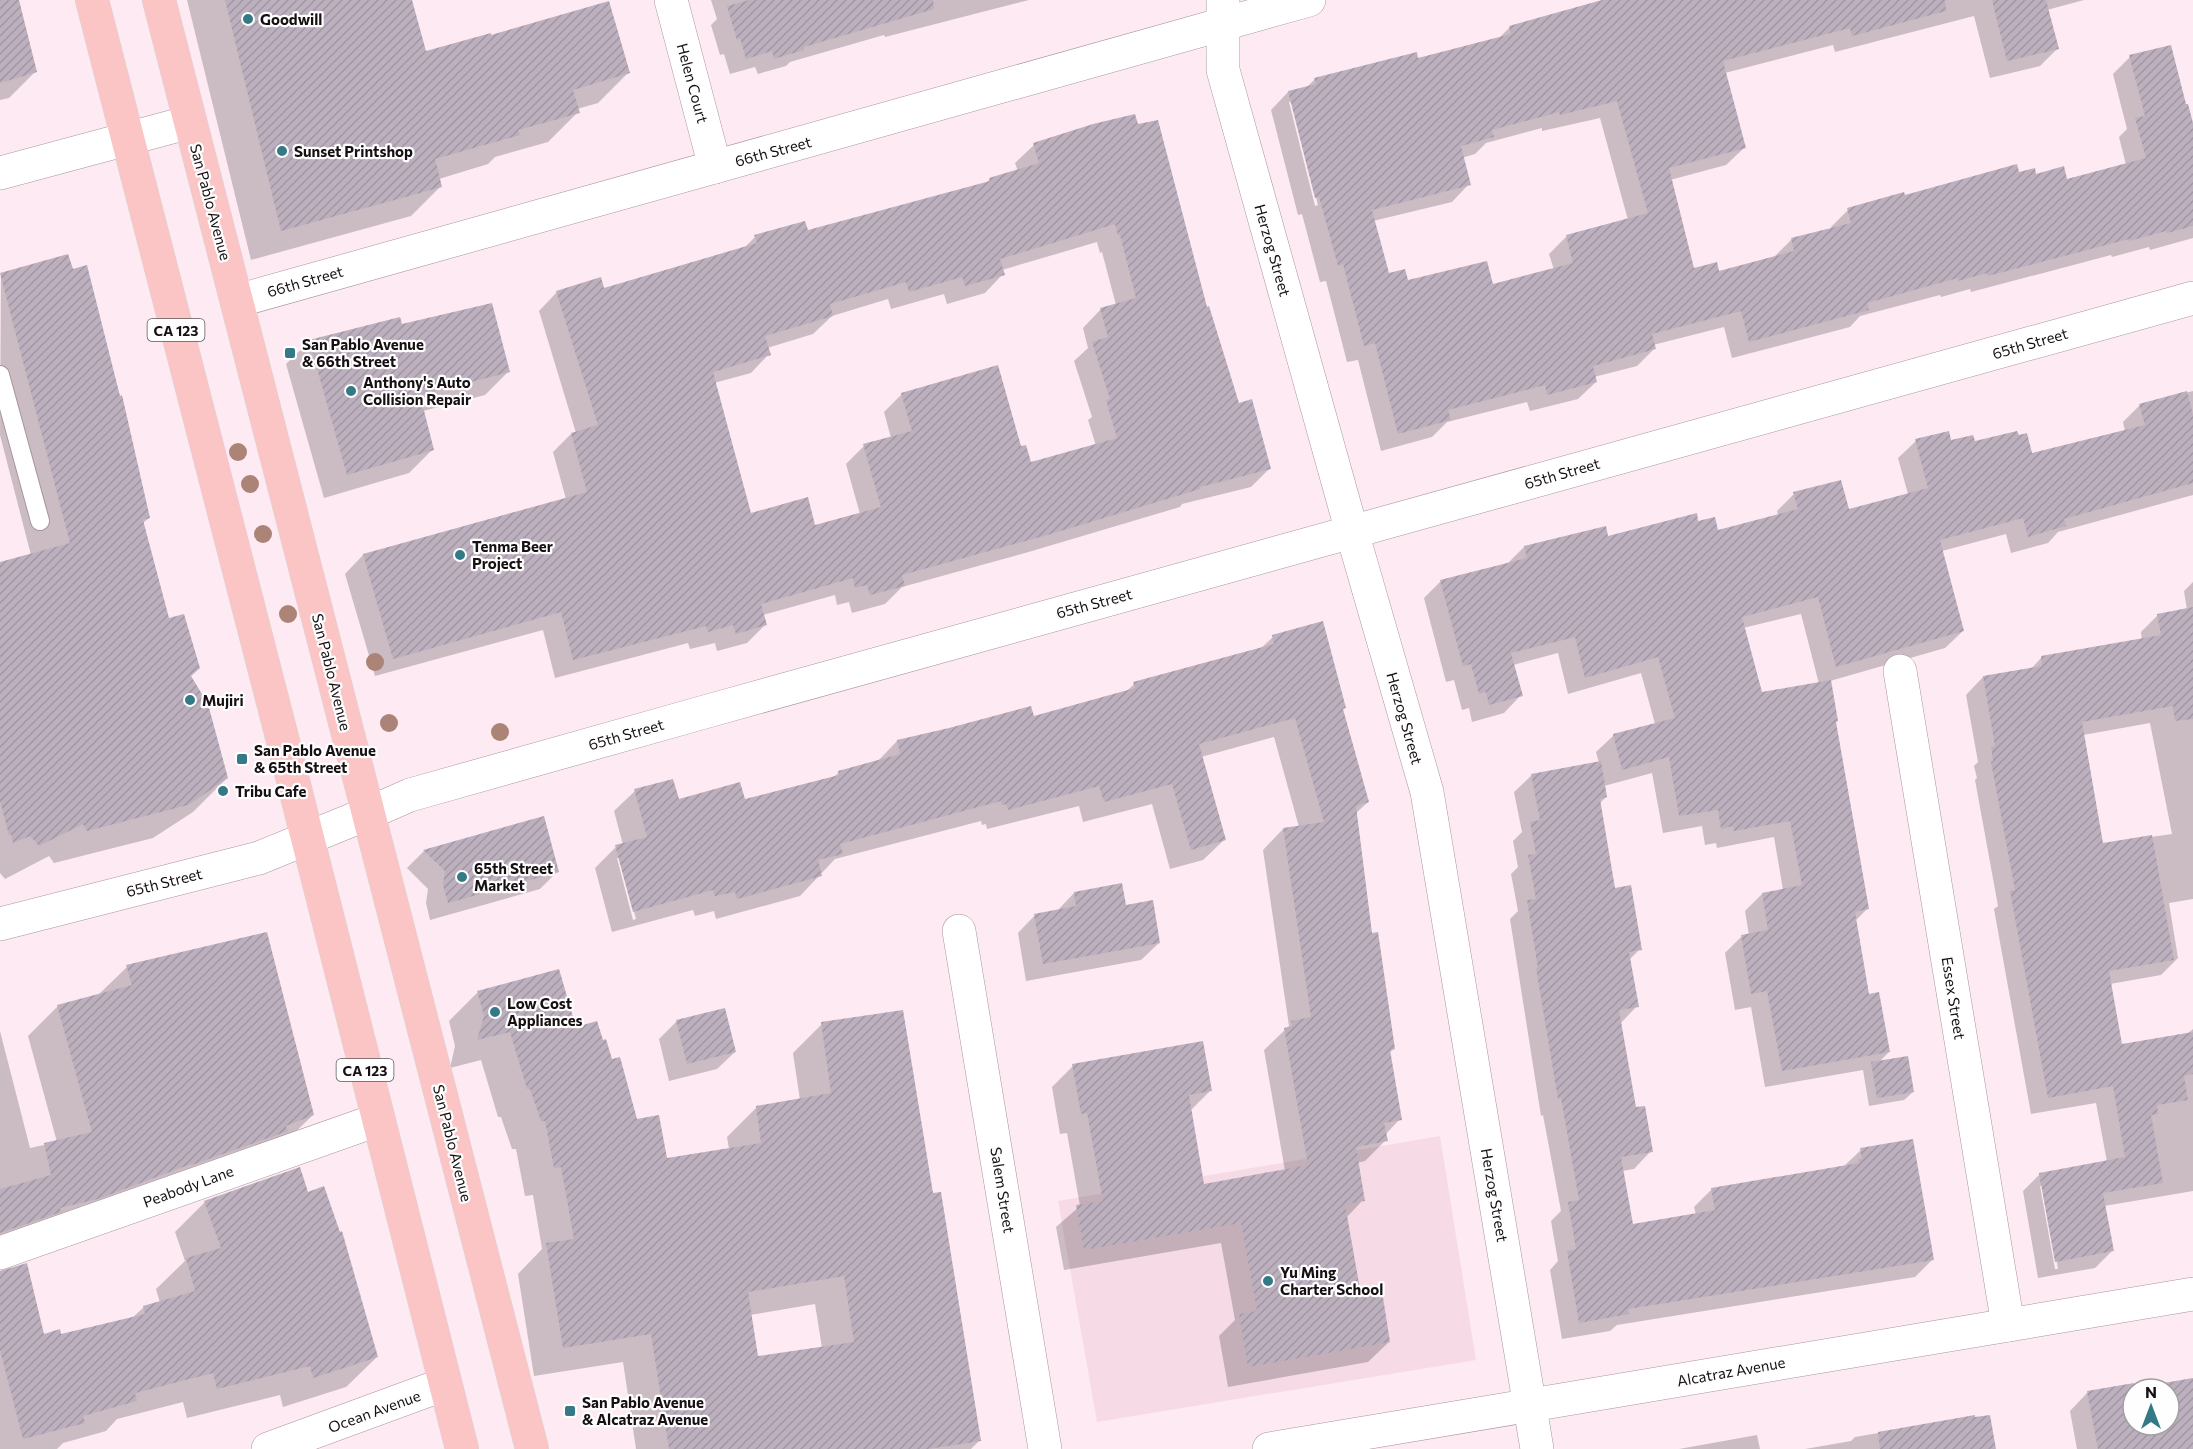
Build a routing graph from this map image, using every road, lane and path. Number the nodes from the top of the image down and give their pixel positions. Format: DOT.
graph roads {
  1 [pos="92,0"];
  2 [pos="159,0"];
  3 [pos="671,0"];
  4 [pos="1309,0"];
  5 [pos="1222,12"];
  6 [pos="190,122"];
  7 [pos="127,139"];
  8 [pos="715,167"];
  9 [pos="0,173"];
  10 [pos="2193,298"];
  11 [pos="237,300"];
  12 [pos="0,375"];
  13 [pos="40,522"];
  14 [pos="1352,532"];
  15 [pos="1900,671"];
  16 [pos="369,813"];
  17 [pos="306,838"];
  18 [pos="0,924"];
  19 [pos="959,931"];
  20 [pos="377,1120"];
  21 [pos="0,1253"];
  22 [pos="2193,1294"];
  23 [pos="2008,1325"];
  24 [pos="445,1384"];
  25 [pos="1530,1405"];
  26 [pos="268,1449"];
  27 [pos="462,1449"];
  28 [pos="532,1449"];
  29 [pos="1046,1449"];
  30 [pos="1269,1449"];
  31 [pos="1537,1449"];
  1 -- 7 [label="main road, CA 123"];
  2 -- 6 [label="main road, San Pablo Avenue"];
  3 -- 8 [label="street, Helen Court"];
  4 -- 5 [label="street, 66th Street"];
  5 -- 8 [label="street, 66th Street"];
  5 -- 14 [label="street, Herzog Street"];
  6 -- 7 [label="street"];
  6 -- 11 [label="main road, San Pablo Avenue"];
  7 -- 9 [label="street"];
  7 -- 17 [label="main road, CA 123"];
  8 -- 11 [label="street, 66th Street"];
  10 -- 14 [label="street, 65th Street"];
  11 -- 16 [label="main road, San Pablo Avenue"];
  12 -- 13 [label="lane"];
  14 -- 16 [label="street, 65th Street"];
  14 -- 25 [label="street, Herzog Street"];
  15 -- 23 [label="street, Essex Street"];
  16 -- 17 [label="street, 65th Street"];
  16 -- 28 [label="main road, San Pablo Avenue"];
  17 -- 18 [label="street, 65th Street"];
  17 -- 20 [label="main road, CA 123"];
  19 -- 29 [label="street, Salem Street"];
  20 -- 21 [label="street, Peabody Lane"];
  20 -- 24 [label="main road, CA 123"];
  22 -- 23 [label="street, Alcatraz Avenue"];
  23 -- 25 [label="street, Alcatraz Avenue"];
  24 -- 26 [label="street, Ocean Avenue"];
  24 -- 27 [label="main road, CA 123"];
  25 -- 30 [label="street, Alcatraz Avenue"];
  25 -- 31 [label="street, Herzog Street"];
}
